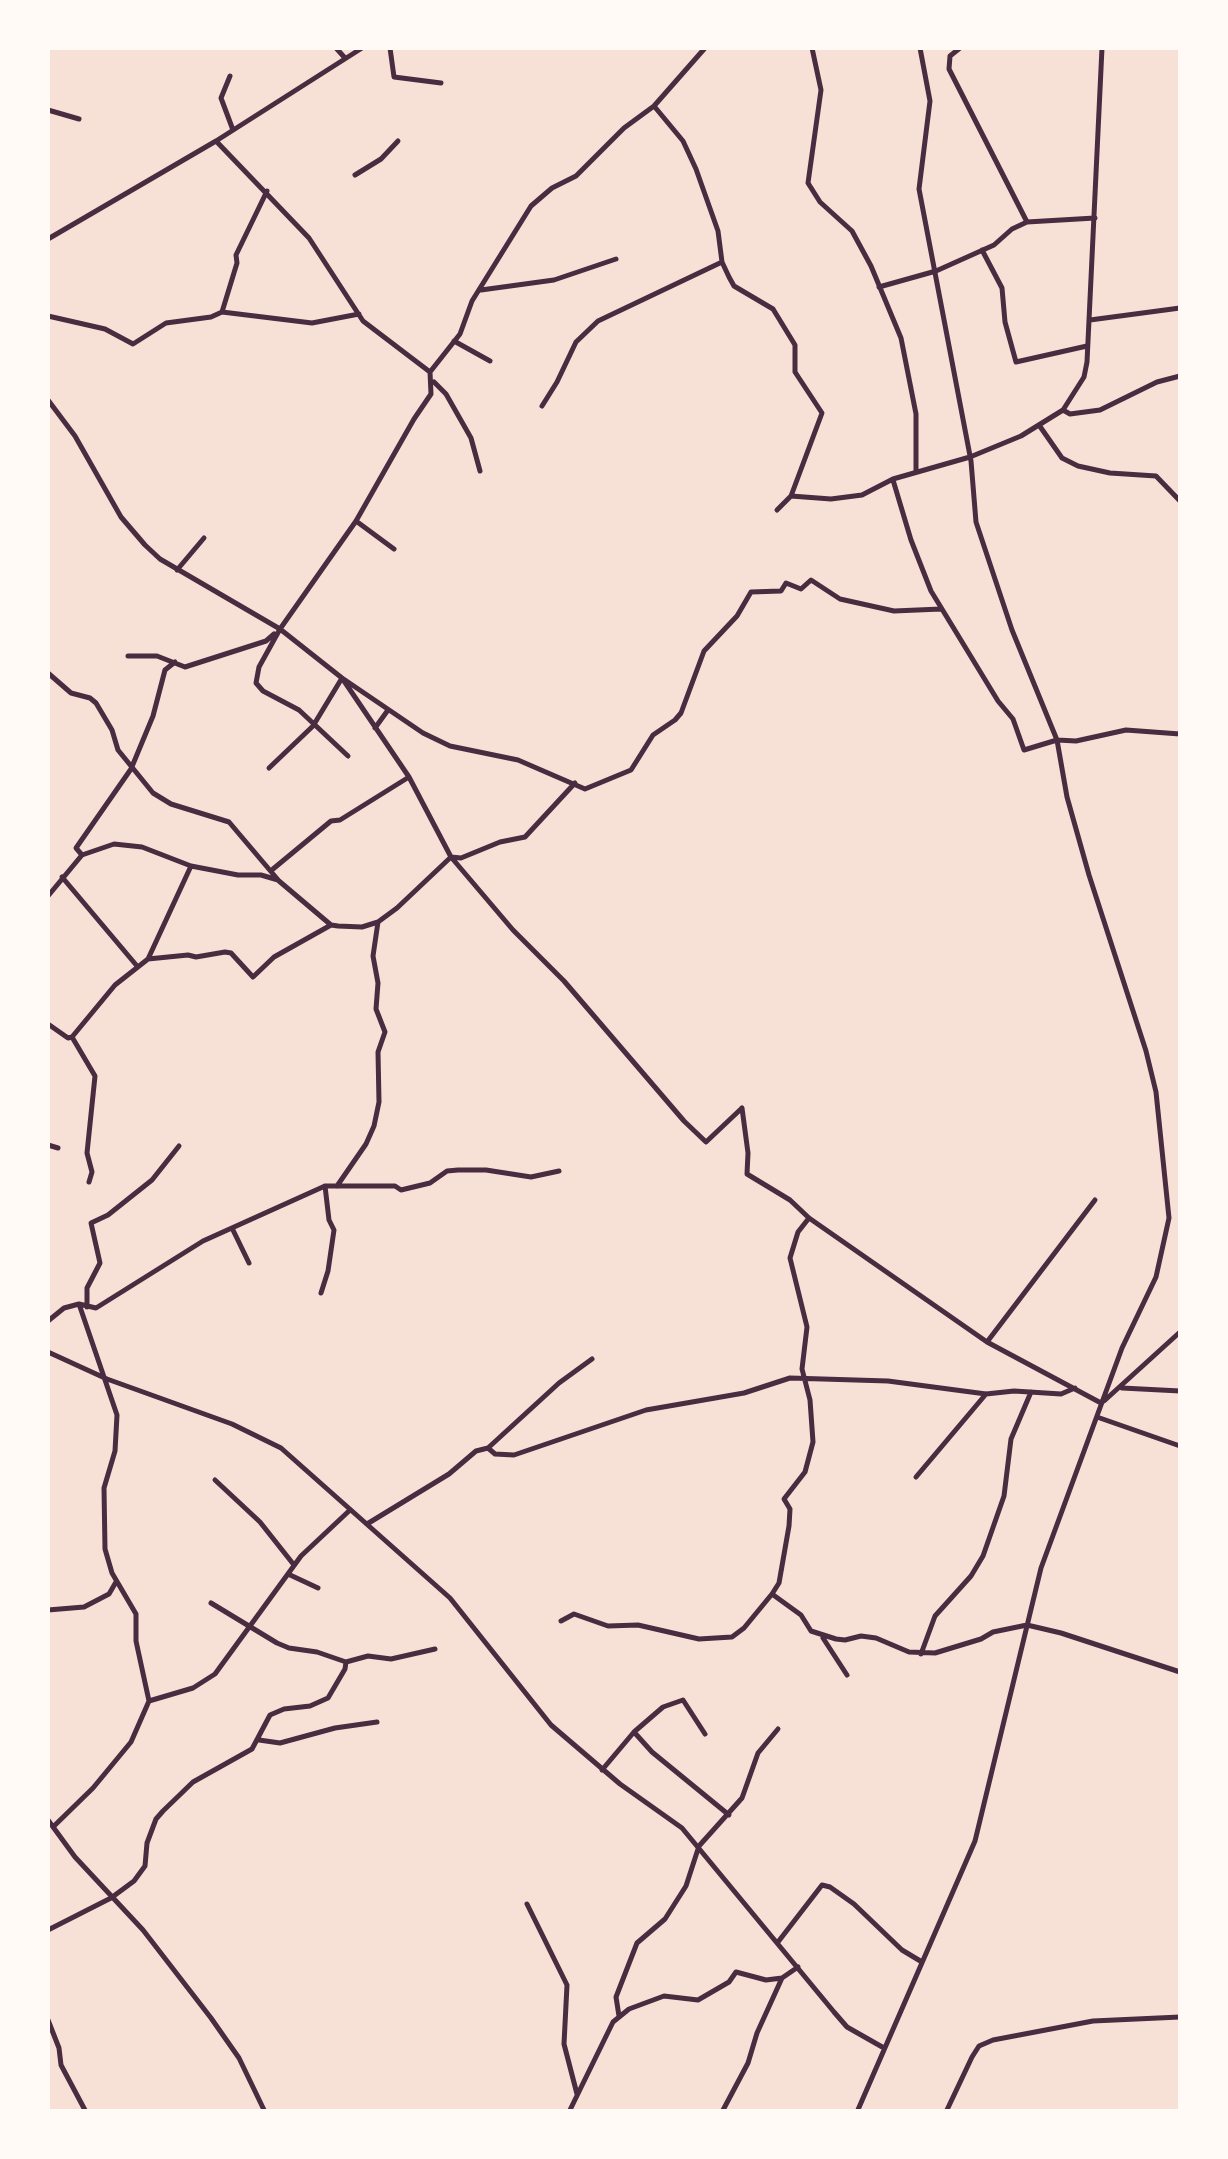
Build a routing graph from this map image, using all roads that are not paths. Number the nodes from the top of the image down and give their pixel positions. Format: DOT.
graph roads {
  1 [pos="336,48"];
  2 [pos="362,48"];
  3 [pos="390,48"];
  4 [pos="705,48"];
  5 [pos="812,48"];
  6 [pos="920,48"];
  7 [pos="960,48"];
  8 [pos="1102,48"];
  9 [pos="345,58"];
  10 [pos="230,76"];
  11 [pos="442,83"];
  12 [pos="654,106"];
  13 [pos="48,110"];
  14 [pos="79,119"];
  15 [pos="233,130"];
  16 [pos="216,141"];
  17 [pos="398,141"];
  18 [pos="355,175"];
  19 [pos="267,191"];
  20 [pos="1095,218"];
  21 [pos="1027,222"];
  22 [pos="48,239"];
  23 [pos="982,250"];
  24 [pos="616,259"];
  25 [pos="722,262"];
  26 [pos="936,270"];
  27 [pos="879,288"];
  28 [pos="478,290"];
  29 [pos="1180,308"];
  30 [pos="222,312"];
  31 [pos="359,314"];
  32 [pos="48,316"];
  33 [pos="1090,320"];
  34 [pos="454,340"];
  35 [pos="1088,346"];
  36 [pos="490,360"];
  37 [pos="431,376"];
  38 [pos="1180,376"];
  39 [pos="48,400"];
  40 [pos="542,406"];
  41 [pos="1062,410"];
  42 [pos="1039,426"];
  43 [pos="970,458"];
  44 [pos="480,471"];
  45 [pos="916,472"];
  46 [pos="893,479"];
  47 [pos="791,496"];
  48 [pos="1180,501"];
  49 [pos="776,510"];
  50 [pos="356,521"];
  51 [pos="204,538"];
  52 [pos="394,550"];
  53 [pos="177,570"];
  54 [pos="941,609"];
  55 [pos="280,629"];
  56 [pos="128,656"];
  57 [pos="174,662"];
  58 [pos="48,673"];
  59 [pos="342,678"];
  60 [pos="389,709"];
  61 [pos="313,726"];
  62 [pos="375,728"];
  63 [pos="1180,734"];
  64 [pos="1057,740"];
  65 [pos="348,756"];
  66 [pos="131,768"];
  67 [pos="269,768"];
  68 [pos="409,777"];
  69 [pos="575,784"];
  70 [pos="82,855"];
  71 [pos="451,857"];
  72 [pos="191,866"];
  73 [pos="272,870"];
  74 [pos="262,875"];
  75 [pos="62,877"];
  76 [pos="279,881"];
  77 [pos="49,892"];
  78 [pos="378,922"];
  79 [pos="331,925"];
  80 [pos="148,959"];
  81 [pos="136,966"];
  82 [pos="48,1024"];
  83 [pos="72,1037"];
  84 [pos="48,1145"];
  85 [pos="179,1146"];
  86 [pos="58,1148"];
  87 [pos="559,1172"];
  88 [pos="89,1182"];
  89 [pos="325,1186"];
  90 [pos="337,1186"];
  91 [pos="1095,1200"];
  92 [pos="809,1218"];
  93 [pos="232,1228"];
  94 [pos="249,1263"];
  95 [pos="321,1293"];
  96 [pos="83,1306"];
  97 [pos="48,1321"];
  98 [pos="1180,1332"];
  99 [pos="987,1342"];
  100 [pos="48,1352"];
  101 [pos="592,1360"];
  102 [pos="107,1379"];
  103 [pos="804,1380"];
  104 [pos="1075,1388"];
  105 [pos="1122,1388"];
  106 [pos="1180,1391"];
  107 [pos="1031,1392"];
  108 [pos="986,1394"];
  109 [pos="1102,1403"];
  110 [pos="1097,1417"];
  111 [pos="1180,1446"];
  112 [pos="488,1448"];
  113 [pos="916,1477"];
  114 [pos="215,1480"];
  115 [pos="350,1510"];
  116 [pos="366,1524"];
  117 [pos="294,1564"];
  118 [pos="288,1574"];
  119 [pos="118,1580"];
  120 [pos="318,1588"];
  121 [pos="772,1594"];
  122 [pos="211,1603"];
  123 [pos="48,1610"];
  124 [pos="562,1620"];
  125 [pos="1026,1625"];
  126 [pos="250,1628"];
  127 [pos="822,1636"];
  128 [pos="435,1649"];
  129 [pos="920,1654"];
  130 [pos="346,1662"];
  131 [pos="1180,1672"];
  132 [pos="847,1675"];
  133 [pos="148,1701"];
  134 [pos="377,1722"];
  135 [pos="778,1730"];
  136 [pos="634,1732"];
  137 [pos="705,1734"];
  138 [pos="259,1740"];
  139 [pos="602,1770"];
  140 [pos="730,1815"];
  141 [pos="48,1820"];
  142 [pos="53,1827"];
  143 [pos="699,1846"];
  144 [pos="111,1898"];
  145 [pos="527,1904"];
  146 [pos="48,1930"];
  147 [pos="778,1942"];
  148 [pos="922,1962"];
  149 [pos="798,1968"];
  150 [pos="782,1978"];
  151 [pos="619,2016"];
  152 [pos="1180,2018"];
  153 [pos="48,2020"];
  154 [pos="884,2048"];
  155 [pos="578,2097"];
  156 [pos="86,2112"];
  157 [pos="265,2112"];
  158 [pos="568,2112"];
  159 [pos="722,2112"];
  160 [pos="857,2112"];
  161 [pos="946,2112"];
  1 -- 9 [label="street"];
  2 -- 9 [label="street"];
  3 -- 11 [label="street"];
  4 -- 12 [label="street"];
  5 -- 27 [label="street"];
  6 -- 26 [label="street"];
  7 -- 21 [label="street"];
  8 -- 20 [label="street"];
  9 -- 15 [label="street"];
  10 -- 15 [label="street"];
  12 -- 25 [label="street"];
  12 -- 28 [label="street"];
  13 -- 14 [label="street"];
  15 -- 16 [label="street"];
  16 -- 19 [label="street"];
  16 -- 22 [label="street"];
  17 -- 18 [label="street"];
  19 -- 30 [label="street"];
  19 -- 31 [label="street"];
  20 -- 21 [label="street"];
  20 -- 33 [label="street"];
  21 -- 23 [label="street"];
  23 -- 26 [label="street"];
  23 -- 35 [label="street"];
  24 -- 28 [label="street"];
  25 -- 40 [label="street"];
  25 -- 47 [label="street"];
  26 -- 27 [label="street"];
  26 -- 43 [label="street"];
  27 -- 45 [label="street"];
  28 -- 34 [label="street"];
  29 -- 33 [label="street"];
  30 -- 31 [label="street"];
  30 -- 32 [label="street"];
  31 -- 37 [label="street"];
  33 -- 35 [label="street"];
  34 -- 36 [label="street"];
  34 -- 37 [label="street"];
  35 -- 41 [label="street"];
  37 -- 44 [label="street"];
  37 -- 50 [label="street"];
  38 -- 41 [label="street"];
  39 -- 53 [label="street"];
  41 -- 42 [label="street"];
  42 -- 43 [label="street"];
  42 -- 48 [label="street"];
  43 -- 45 [label="street"];
  43 -- 64 [label="street"];
  45 -- 46 [label="street"];
  46 -- 47 [label="street"];
  46 -- 54 [label="street"];
  47 -- 49 [label="street"];
  50 -- 52 [label="street"];
  50 -- 55 [label="street"];
  51 -- 53 [label="street"];
  53 -- 55 [label="street"];
  54 -- 64 [label="street"];
  54 -- 69 [label="street"];
  55 -- 57 [label="street"];
  55 -- 59 [label="street"];
  55 -- 61 [label="street"];
  56 -- 57 [label="street"];
  57 -- 66 [label="street"];
  58 -- 66 [label="street"];
  59 -- 60 [label="street"];
  59 -- 61 [label="street"];
  59 -- 62 [label="street"];
  60 -- 62 [label="street"];
  60 -- 69 [label="street"];
  61 -- 65 [label="street"];
  61 -- 67 [label="street"];
  62 -- 68 [label="street"];
  63 -- 64 [label="street"];
  64 -- 109 [label="street"];
  66 -- 70 [label="street"];
  66 -- 73 [label="street"];
  68 -- 71 [label="street"];
  68 -- 73 [label="street"];
  69 -- 71 [label="street"];
  70 -- 72 [label="street"];
  70 -- 75 [label="street"];
  71 -- 78 [label="street"];
  71 -- 92 [label="street"];
  72 -- 74 [label="street"];
  72 -- 80 [label="street"];
  73 -- 74 [label="street"];
  73 -- 76 [label="street"];
  74 -- 76 [label="street"];
  75 -- 77 [label="street"];
  75 -- 81 [label="street"];
  76 -- 79 [label="street"];
  78 -- 79 [label="street"];
  78 -- 90 [label="street"];
  79 -- 80 [label="street"];
  80 -- 81 [label="street"];
  81 -- 83 [label="street"];
  82 -- 83 [label="street"];
  83 -- 88 [label="street"];
  84 -- 86 [label="street"];
  85 -- 96 [label="street"];
  87 -- 90 [label="street"];
  89 -- 90 [label="street"];
  89 -- 93 [label="street"];
  89 -- 95 [label="street"];
  91 -- 99 [label="street"];
  92 -- 99 [label="street"];
  92 -- 103 [label="street"];
  93 -- 94 [label="street"];
  93 -- 96 [label="street"];
  96 -- 97 [label="street"];
  96 -- 102 [label="street"];
  98 -- 105 [label="street"];
  99 -- 104 [label="street"];
  100 -- 102 [label="street"];
  101 -- 112 [label="street"];
  102 -- 115 [label="street"];
  102 -- 119 [label="street"];
  103 -- 108 [label="street"];
  103 -- 112 [label="street"];
  103 -- 121 [label="street"];
  104 -- 107 [label="street"];
  104 -- 109 [label="street"];
  105 -- 106 [label="street"];
  105 -- 109 [label="street"];
  107 -- 108 [label="street"];
  107 -- 129 [label="street"];
  108 -- 113 [label="street"];
  109 -- 110 [label="street"];
  110 -- 111 [label="street"];
  110 -- 125 [label="street"];
  112 -- 116 [label="street"];
  114 -- 117 [label="street"];
  115 -- 116 [label="street"];
  115 -- 117 [label="street"];
  116 -- 139 [label="street"];
  117 -- 118 [label="street"];
  118 -- 120 [label="street"];
  118 -- 126 [label="street"];
  119 -- 123 [label="street"];
  119 -- 133 [label="street"];
  121 -- 124 [label="street"];
  121 -- 127 [label="street"];
  122 -- 126 [label="street"];
  125 -- 129 [label="street"];
  125 -- 131 [label="street"];
  125 -- 148 [label="street"];
  126 -- 130 [label="street"];
  126 -- 133 [label="street"];
  127 -- 129 [label="street"];
  127 -- 132 [label="street"];
  128 -- 130 [label="street"];
  130 -- 138 [label="street"];
  133 -- 142 [label="street"];
  134 -- 138 [label="street"];
  135 -- 140 [label="street"];
  136 -- 137 [label="street"];
  136 -- 139 [label="street"];
  136 -- 140 [label="street"];
  138 -- 144 [label="street"];
  139 -- 143 [label="street"];
  140 -- 143 [label="street"];
  141 -- 142 [label="street"];
  142 -- 144 [label="street"];
  143 -- 147 [label="street"];
  143 -- 151 [label="street"];
  144 -- 146 [label="street"];
  144 -- 157 [label="street"];
  145 -- 155 [label="street"];
  147 -- 148 [label="street"];
  147 -- 149 [label="street"];
  148 -- 154 [label="street"];
  149 -- 150 [label="street"];
  149 -- 154 [label="street"];
  150 -- 151 [label="street"];
  150 -- 159 [label="street"];
  151 -- 155 [label="street"];
  152 -- 161 [label="street"];
  153 -- 156 [label="street"];
  154 -- 160 [label="street"];
  155 -- 158 [label="street"];
}
